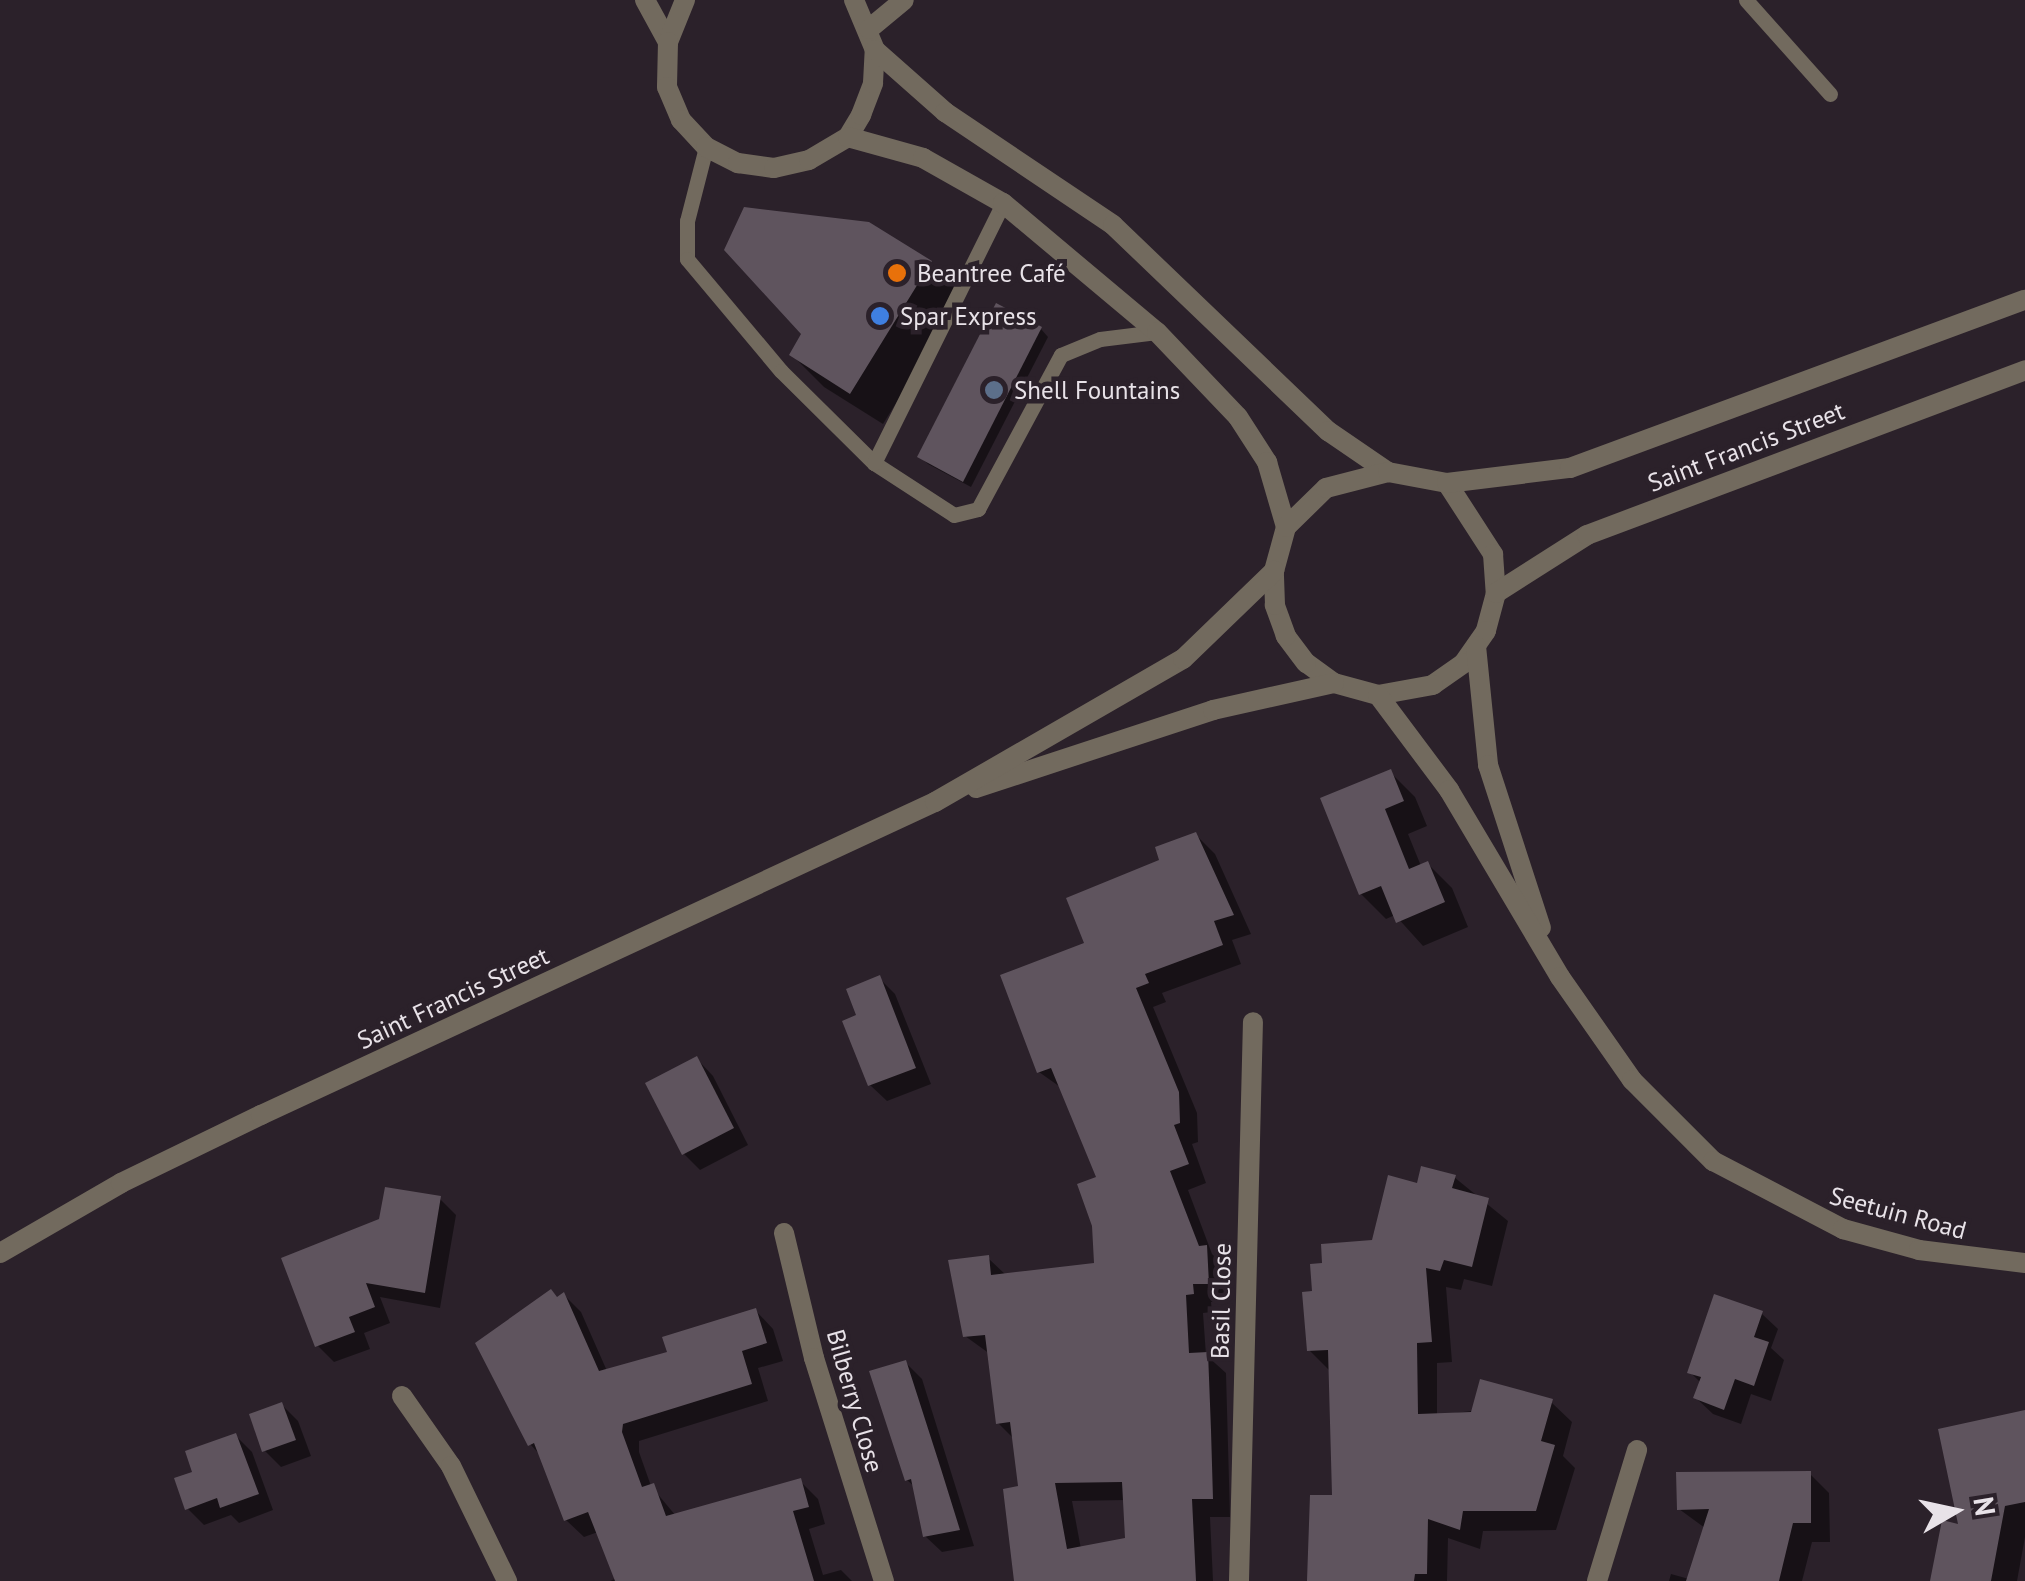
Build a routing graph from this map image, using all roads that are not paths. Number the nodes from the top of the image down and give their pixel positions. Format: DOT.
graph roads {
  1 [pos="645,0"];
  2 [pos="685,0"];
  3 [pos="854,0"];
  4 [pos="904,0"];
  5 [pos="1746,0"];
  6 [pos="868,28"];
  7 [pos="668,42"];
  8 [pos="874,50"];
  9 [pos="1830,94"];
  10 [pos="848,138"];
  11 [pos="706,147"];
  12 [pos="1003,203"];
  13 [pos="2025,300"];
  14 [pos="1158,332"];
  15 [pos="2025,370"];
  16 [pos="874,462"];
  17 [pos="1388,472"];
  18 [pos="1447,482"];
  19 [pos="1286,527"];
  20 [pos="1274,571"];
  21 [pos="1496,593"];
  22 [pos="1476,646"];
  23 [pos="1334,683"];
  24 [pos="1378,694"];
  25 [pos="935,802"];
  26 [pos="1560,977"];
  27 [pos="1254,1022"];
  28 [pos="784,1233"];
  29 [pos="0,1253"];
  30 [pos="2025,1262"];
  31 [pos="402,1396"];
  32 [pos="1637,1450"];
  33 [pos="506,1581"];
  34 [pos="884,1581"];
  35 [pos="1239,1581"];
  36 [pos="1597,1581"];
  1 -- 7 [label="street"];
  2 -- 7 [label="street"];
  3 -- 6 [label="street"];
  4 -- 6 [label="street"];
  5 -- 9 [label="lane"];
  6 -- 8 [label="street"];
  7 -- 11 [label="street"];
  8 -- 10 [label="street"];
  8 -- 17 [label="street"];
  10 -- 11 [label="street"];
  10 -- 12 [label="street"];
  11 -- 16 [label="lane"];
  12 -- 14 [label="street"];
  12 -- 16 [label="lane"];
  13 -- 18 [label="street"];
  14 -- 16 [label="lane"];
  14 -- 19 [label="street"];
  15 -- 21 [label="street, Saint Francis Street"];
  17 -- 18 [label="street"];
  17 -- 19 [label="street"];
  18 -- 21 [label="street"];
  19 -- 20 [label="street, Saint Francis Street"];
  20 -- 23 [label="street, Saint Francis Street"];
  20 -- 25 [label="street, Saint Francis Street"];
  21 -- 22 [label="street, Saint Francis Street"];
  22 -- 24 [label="street, Saint Francis Street"];
  22 -- 26 [label="street"];
  23 -- 24 [label="street, Saint Francis Street"];
  23 -- 25 [label="street, Saint Francis Street"];
  24 -- 26 [label="street"];
  25 -- 29 [label="street, Saint Francis Street"];
  26 -- 30 [label="street, Seetuin Road"];
  27 -- 35 [label="street, Basil Close"];
  28 -- 34 [label="street, Bilberry Close"];
  31 -- 33 [label="street"];
  32 -- 36 [label="street"];
}
